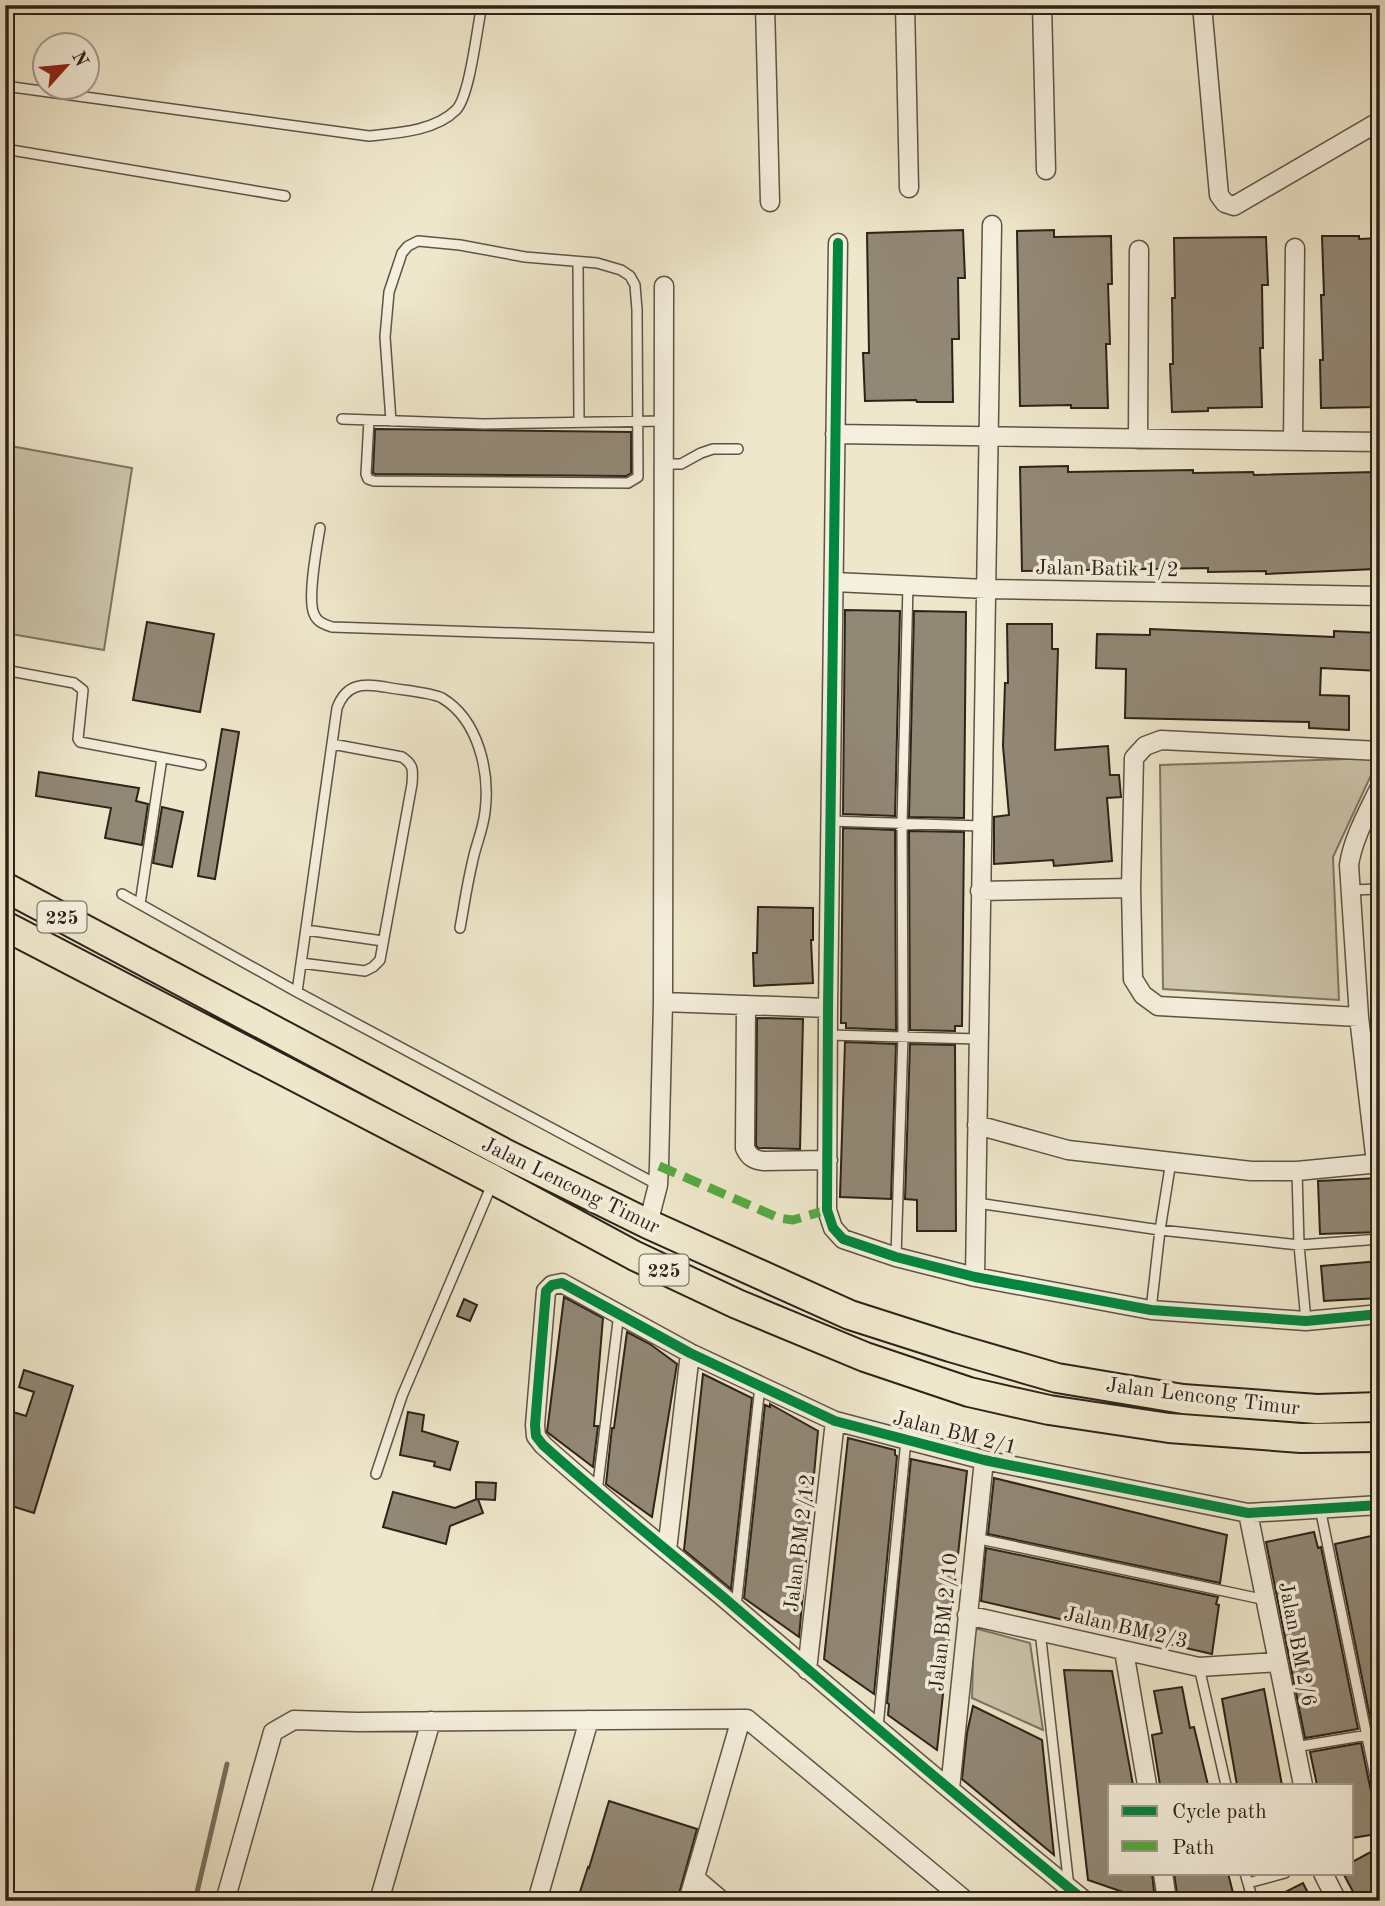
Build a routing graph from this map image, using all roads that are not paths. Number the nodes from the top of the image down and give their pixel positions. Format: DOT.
graph roads {
  1 [pos="482,5"];
  2 [pos="765,5"];
  3 [pos="905,5"];
  4 [pos="1042,5"];
  5 [pos="1202,5"];
  6 [pos="5,86"];
  7 [pos="1380,121"];
  8 [pos="5,149"];
  9 [pos="1046,170"];
  10 [pos="909,188"];
  11 [pos="285,196"];
  12 [pos="770,202"];
  13 [pos="992,225"];
  14 [pos="838,243"];
  15 [pos="1295,248"];
  16 [pos="1139,250"];
  17 [pos="578,262"];
  18 [pos="664,286"];
  19 [pos="342,419"];
  20 [pos="369,420"];
  21 [pos="391,421"];
  22 [pos="637,421"];
  23 [pos="664,421"];
  24 [pos="579,422"];
  25 [pos="835,434"];
  26 [pos="988,436"];
  27 [pos="1138,439"];
  28 [pos="1293,441"];
  29 [pos="1380,442"];
  30 [pos="738,449"];
  31 [pos="664,464"];
  32 [pos="320,528"];
  33 [pos="834,582"];
  34 [pos="908,586"];
  35 [pos="986,589"];
  36 [pos="1380,596"];
  37 [pos="663,638"];
  38 [pos="5,670"];
  39 [pos="332,744"];
  40 [pos="1380,751"];
  41 [pos="162,758"];
  42 [pos="201,765"];
  43 [pos="1380,787"];
  44 [pos="830,821"];
  45 [pos="902,824"];
  46 [pos="981,826"];
  47 [pos="5,887"];
  48 [pos="1131,888"];
  49 [pos="1380,889"];
  50 [pos="1350,890"];
  51 [pos="980,891"];
  52 [pos="122,894"];
  53 [pos="139,904"];
  54 [pos="5,926"];
  55 [pos="460,928"];
  56 [pos="306,930"];
  57 [pos="383,941"];
  58 [pos="301,963"];
  59 [pos="297,992"];
  60 [pos="663,1002"];
  61 [pos="746,1004"];
  62 [pos="828,1008"];
  63 [pos="1359,1017"];
  64 [pos="828,1035"];
  65 [pos="903,1036"];
  66 [pos="979,1039"];
  67 [pos="977,1125"];
  68 [pos="828,1160"];
  69 [pos="1171,1161"];
  70 [pos="1378,1163"];
  71 [pos="1297,1171"];
  72 [pos="494,1180"];
  73 [pos="658,1185"];
  74 [pos="976,1203"];
  75 [pos="648,1224"];
  76 [pos="1160,1230"];
  77 [pos="1380,1239"];
  78 [pos="1299,1245"];
  79 [pos="896,1257"];
  80 [pos="975,1278"];
  81 [pos="1151,1310"];
  82 [pos="619,1314"];
  83 [pos="1380,1314"];
  84 [pos="1306,1321"];
  85 [pos="690,1353"];
  86 [pos="760,1386"];
  87 [pos="1380,1407"];
  88 [pos="835,1421"];
  89 [pos="1380,1437"];
  90 [pos="906,1440"];
  91 [pos="984,1461"];
  92 [pos="376,1474"];
  93 [pos="596,1493"];
  94 [pos="1380,1505"];
  95 [pos="1320,1508"];
  96 [pos="1248,1513"];
  97 [pos="975,1538"];
  98 [pos="667,1550"];
  99 [pos="1266,1600"];
  100 [pos="736,1609"];
  101 [pos="967,1615"];
  102 [pos="1040,1631"];
  103 [pos="1124,1651"];
  104 [pos="1278,1662"];
  105 [pos="1199,1667"];
  106 [pos="807,1670"];
  107 [pos="741,1719"];
  108 [pos="589,1720"];
  109 [pos="431,1721"];
  110 [pos="878,1730"];
  111 [pos="1380,1733"];
  112 [pos="1367,1735"];
  113 [pos="1295,1747"];
  114 [pos="1147,1784"];
  115 [pos="1226,1784"];
  116 [pos="1303,1784"];
  117 [pos="950,1789"];
  118 [pos="1380,1800"];
  119 [pos="1163,1874"];
  120 [pos="1277,1874"];
  121 [pos="1324,1874"];
  122 [pos="695,1878"];
  123 [pos="1247,1878"];
  124 [pos="1069,1888"];
  125 [pos="225,1901"];
  126 [pos="379,1901"];
  127 [pos="537,1901"];
  128 [pos="688,1901"];
  129 [pos="722,1901"];
  130 [pos="966,1901"];
  131 [pos="1085,1901"];
  132 [pos="1167,1901"];
  133 [pos="1252,1901"];
  134 [pos="1337,1901"];
  1 -- 6 [label="lane"];
  2 -- 12 [label="street"];
  3 -- 10 [label="street"];
  4 -- 9 [label="street"];
  5 -- 7 [label="street"];
  8 -- 11 [label="lane"];
  13 -- 26 [label="street"];
  14 -- 25 [label="street"];
  15 -- 28 [label="street"];
  16 -- 27 [label="street"];
  17 -- 21 [label="lane"];
  17 -- 22 [label="lane"];
  17 -- 24 [label="lane"];
  18 -- 23 [label="street"];
  19 -- 20 [label="lane"];
  20 -- 21 [label="lane"];
  20 -- 22 [label="lane"];
  21 -- 24 [label="lane"];
  22 -- 23 [label="lane"];
  22 -- 24 [label="lane"];
  23 -- 31 [label="street"];
  25 -- 26 [label="street"];
  25 -- 33 [label="street"];
  26 -- 27 [label="street"];
  26 -- 35 [label="street"];
  27 -- 28 [label="street"];
  28 -- 29 [label="street"];
  30 -- 31 [label="lane"];
  31 -- 37 [label="street"];
  32 -- 37 [label="lane"];
  33 -- 34 [label="street, Jalan Batik 1/2"];
  33 -- 44 [label="street"];
  34 -- 35 [label="street, Jalan Batik 1/2"];
  34 -- 45 [label="lane"];
  35 -- 36 [label="street, Jalan Batik 1/2"];
  35 -- 46 [label="street"];
  37 -- 60 [label="street"];
  38 -- 41 [label="lane"];
  39 -- 55 [label="lane"];
  39 -- 56 [label="lane"];
  39 -- 57 [label="lane"];
  40 -- 48 [label="street"];
  41 -- 42 [label="lane"];
  41 -- 53 [label="lane"];
  43 -- 50 [label="street"];
  44 -- 45 [label="lane"];
  44 -- 62 [label="street"];
  45 -- 46 [label="lane"];
  45 -- 65 [label="lane"];
  46 -- 51 [label="street"];
  47 -- 75 [label="highway, Jalan Lencong Timur / 225"];
  48 -- 51 [label="street"];
  48 -- 63 [label="street"];
  49 -- 50 [label="lane"];
  50 -- 63 [label="street"];
  51 -- 66 [label="street"];
  52 -- 53 [label="lane"];
  53 -- 59 [label="lane"];
  54 -- 72 [label="highway, Jalan Lencong Timur / 225"];
  56 -- 57 [label="lane"];
  56 -- 58 [label="lane"];
  57 -- 58 [label="lane"];
  58 -- 59 [label="lane"];
  59 -- 73 [label="lane"];
  60 -- 61 [label="street"];
  60 -- 73 [label="street"];
  61 -- 62 [label="street"];
  61 -- 68 [label="street"];
  62 -- 64 [label="street"];
  63 -- 70 [label="street"];
  64 -- 65 [label="lane"];
  64 -- 68 [label="street"];
  65 -- 66 [label="lane"];
  65 -- 79 [label="lane"];
  66 -- 67 [label="street"];
  67 -- 69 [label="street"];
  67 -- 74 [label="street"];
  68 -- 79 [label="street"];
  69 -- 71 [label="street"];
  69 -- 76 [label="lane"];
  70 -- 71 [label="street"];
  71 -- 78 [label="lane"];
  72 -- 89 [label="highway, Jalan Lencong Timur / 225"];
  72 -- 92 [label="lane"];
  73 -- 75 [label="street"];
  74 -- 76 [label="lane"];
  74 -- 80 [label="street"];
  75 -- 87 [label="highway, Jalan Lencong Timur / 225"];
  76 -- 78 [label="lane"];
  76 -- 81 [label="lane"];
  77 -- 78 [label="lane"];
  78 -- 84 [label="lane"];
  79 -- 80 [label="street"];
  80 -- 81 [label="street"];
  81 -- 84 [label="street"];
  82 -- 85 [label="street, Jalan BM 2/1"];
  82 -- 93 [label="lane"];
  82 -- 93 [label="street, Jalan BM 2/1"];
  83 -- 84 [label="street"];
  85 -- 86 [label="street, Jalan BM 2/1"];
  85 -- 98 [label="street"];
  86 -- 88 [label="street, Jalan BM 2/1"];
  86 -- 100 [label="lane"];
  88 -- 90 [label="street, Jalan BM 2/1"];
  88 -- 106 [label="street, Jalan BM 2/12"];
  90 -- 91 [label="street, Jalan BM 2/1"];
  90 -- 110 [label="lane"];
  91 -- 96 [label="street, Jalan BM 2/1"];
  91 -- 97 [label="street, Jalan BM 2/10"];
  93 -- 98 [label="street"];
  94 -- 95 [label="street, Jalan BM 2/1"];
  95 -- 96 [label="street, Jalan BM 2/1"];
  95 -- 112 [label="lane"];
  96 -- 99 [label="street, Jalan BM 2/6"];
  97 -- 99 [label="lane"];
  97 -- 101 [label="street, Jalan BM 2/10"];
  98 -- 100 [label="street"];
  99 -- 104 [label="street, Jalan BM 2/6"];
  100 -- 106 [label="street"];
  101 -- 102 [label="street, Jalan BM 2/3"];
  101 -- 117 [label="street, Jalan BM 2/10"];
  102 -- 103 [label="street, Jalan BM 2/3"];
  102 -- 124 [label="lane"];
  103 -- 105 [label="street, Jalan BM 2/3"];
  103 -- 114 [label="street"];
  104 -- 105 [label="street, Jalan BM 2/3"];
  104 -- 113 [label="street, Jalan BM 2/6"];
  105 -- 115 [label="lane"];
  106 -- 110 [label="street"];
  107 -- 108 [label="street"];
  107 -- 122 [label="street"];
  107 -- 130 [label="street"];
  108 -- 109 [label="street"];
  108 -- 127 [label="street"];
  109 -- 125 [label="street"];
  109 -- 126 [label="street"];
  110 -- 117 [label="street"];
  111 -- 112 [label="lane"];
  112 -- 113 [label="lane"];
  112 -- 118 [label="lane"];
  113 -- 116 [label="street, Jalan BM 2/6"];
  117 -- 124 [label="street"];
  119 -- 132 [label="street"];
  120 -- 123 [label="lane"];
  121 -- 134 [label="street"];
  122 -- 128 [label="street"];
  122 -- 129 [label="street"];
  123 -- 133 [label="lane"];
  124 -- 131 [label="street"];
}
